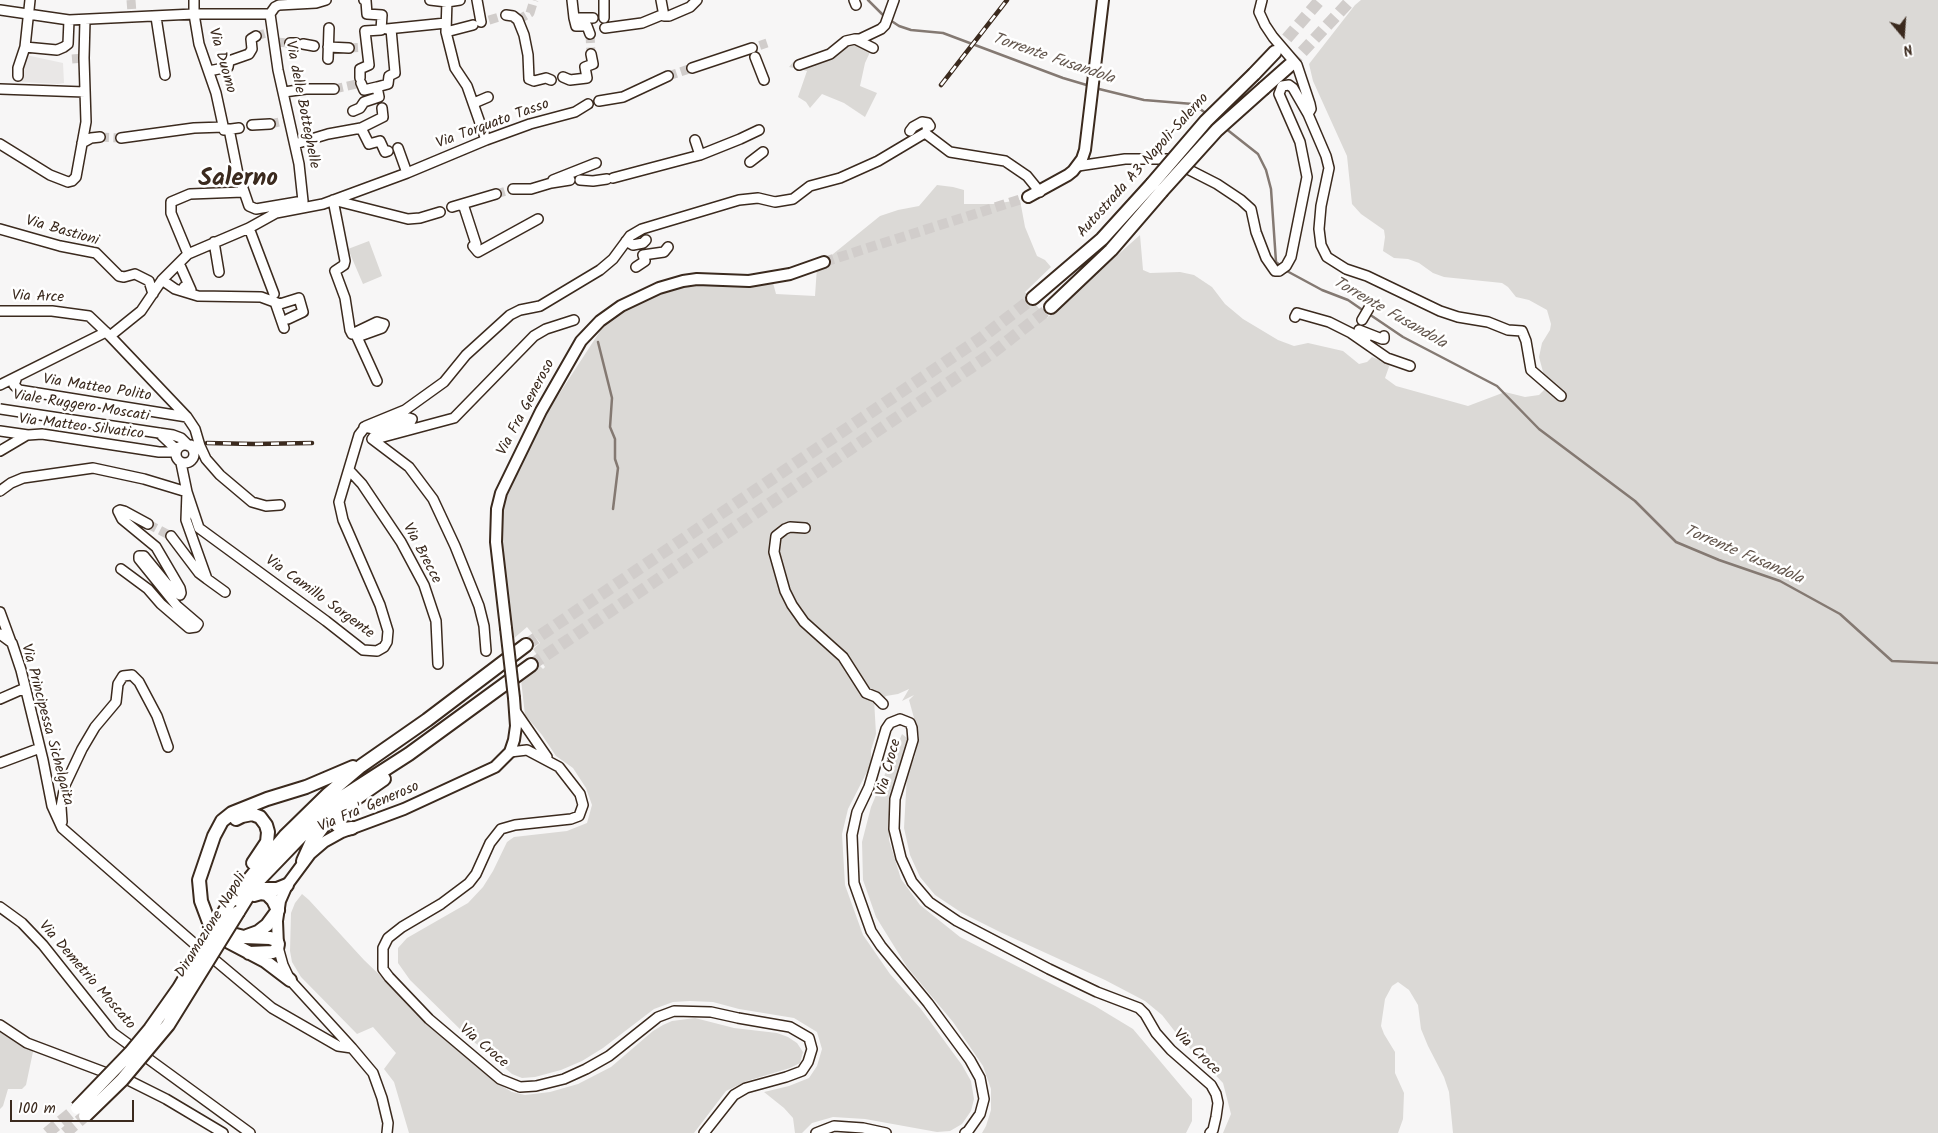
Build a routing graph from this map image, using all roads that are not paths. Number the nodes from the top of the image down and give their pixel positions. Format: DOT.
graph roads {
  1 [pos="30,0"];
  2 [pos="194,0"];
  3 [pos="326,0"];
  4 [pos="364,0"];
  5 [pos="430,0"];
  6 [pos="460,0"];
  7 [pos="477,0"];
  8 [pos="572,0"];
  9 [pos="604,0"];
  10 [pos="697,0"];
  11 [pos="1103,0"];
  12 [pos="1262,0"];
  13 [pos="316,1"];
  14 [pos="447,1"];
  15 [pos="664,1"];
  16 [pos="892,4"];
  17 [pos="0,10"];
  18 [pos="30,14"];
  19 [pos="194,14"];
  20 [pos="270,14"];
  21 [pos="506,15"];
  22 [pos="664,15"];
  23 [pos="156,17"];
  24 [pos="574,18"];
  25 [pos="593,18"];
  26 [pos="69,20"];
  27 [pos="86,20"];
  28 [pos="330,28"];
  29 [pos="446,28"];
  30 [pos="386,30"];
  31 [pos="590,34"];
  32 [pos="256,36"];
  33 [pos="854,40"];
  34 [pos="297,43"];
  35 [pos="314,46"];
  36 [pos="25,47"];
  37 [pos="328,47"];
  38 [pos="349,48"];
  39 [pos="873,48"];
  40 [pos="1275,52"];
  41 [pos="591,54"];
  42 [pos="328,59"];
  43 [pos="799,65"];
  44 [pos="1290,65"];
  45 [pos="692,68"];
  46 [pos="209,71"];
  47 [pos="165,75"];
  48 [pos="18,76"];
  49 [pos="668,76"];
  50 [pos="566,79"];
  51 [pos="551,80"];
  52 [pos="764,80"];
  53 [pos="377,87"];
  54 [pos="0,89"];
  55 [pos="334,89"];
  56 [pos="85,92"];
  57 [pos="284,92"];
  58 [pos="488,97"];
  59 [pos="599,101"];
  60 [pos="474,103"];
  61 [pos="588,104"];
  62 [pos="382,108"];
  63 [pos="353,111"];
  64 [pos="1308,114"];
  65 [pos="270,124"];
  66 [pos="252,125"];
  67 [pos="927,126"];
  68 [pos="226,128"];
  69 [pos="239,128"];
  70 [pos="361,128"];
  71 [pos="759,130"];
  72 [pos="910,131"];
  73 [pos="100,137"];
  74 [pos="121,138"];
  75 [pos="486,140"];
  76 [pos="695,140"];
  77 [pos="0,144"];
  78 [pos="82,144"];
  79 [pos="295,144"];
  80 [pos="398,148"];
  81 [pos="388,151"];
  82 [pos="700,155"];
  83 [pos="762,156"];
  84 [pos="750,162"];
  85 [pos="596,163"];
  86 [pos="1078,166"];
  87 [pos="407,173"];
  88 [pos="551,182"];
  89 [pos="1157,188"];
  90 [pos="513,189"];
  91 [pos="243,192"];
  92 [pos="1040,192"];
  93 [pos="496,194"];
  94 [pos="1028,197"];
  95 [pos="333,200"];
  96 [pos="463,204"];
  97 [pos="281,206"];
  98 [pos="452,207"];
  99 [pos="440,212"];
  100 [pos="538,219"];
  101 [pos="249,228"];
  102 [pos="0,229"];
  103 [pos="646,240"];
  104 [pos="626,241"];
  105 [pos="214,242"];
  106 [pos="668,247"];
  107 [pos="183,258"];
  108 [pos="824,262"];
  109 [pos="636,267"];
  110 [pos="220,272"];
  111 [pos="162,280"];
  112 [pos="149,281"];
  113 [pos="153,294"];
  114 [pos="274,298"];
  115 [pos="1033,298"];
  116 [pos="1051,307"];
  117 [pos="1369,308"];
  118 [pos="0,311"];
  119 [pos="1295,317"];
  120 [pos="288,318"];
  121 [pos="574,320"];
  122 [pos="1362,320"];
  123 [pos="284,328"];
  124 [pos="111,336"];
  125 [pos="1384,336"];
  126 [pos="1389,359"];
  127 [pos="1410,366"];
  128 [pos="17,377"];
  129 [pos="377,381"];
  130 [pos="1,383"];
  131 [pos="477,394"];
  132 [pos="1561,396"];
  133 [pos="0,409"];
  134 [pos="187,417"];
  135 [pos="461,417"];
  136 [pos="364,427"];
  137 [pos="2,432"];
  138 [pos="159,433"];
  139 [pos="381,434"];
  140 [pos="28,435"];
  141 [pos="4,450"];
  142 [pos="195,450"];
  143 [pos="180,458"];
  144 [pos="349,470"];
  145 [pos="0,491"];
  146 [pos="187,492"];
  147 [pos="280,505"];
  148 [pos="148,524"];
  149 [pos="805,528"];
  150 [pos="171,536"];
  151 [pos="121,569"];
  152 [pos="207,579"];
  153 [pos="225,592"];
  154 [pos="0,612"];
  155 [pos="0,634"];
  156 [pos="12,643"];
  157 [pos="526,645"];
  158 [pos="486,651"];
  159 [pos="438,664"];
  160 [pos="531,665"];
  161 [pos="25,688"];
  162 [pos="0,699"];
  163 [pos="883,704"];
  164 [pos="516,712"];
  165 [pos="168,747"];
  166 [pos="40,748"];
  167 [pos="510,752"];
  168 [pos="409,754"];
  169 [pos="373,757"];
  170 [pos="0,763"];
  171 [pos="552,763"];
  172 [pos="342,808"];
  173 [pos="62,828"];
  174 [pos="352,828"];
  175 [pos="208,854"];
  176 [pos="303,861"];
  177 [pos="287,885"];
  178 [pos="254,895"];
  179 [pos="237,906"];
  180 [pos="0,907"];
  181 [pos="278,910"];
  182 [pos="210,922"];
  183 [pos="234,937"];
  184 [pos="197,946"];
  185 [pos="278,947"];
  186 [pos="249,953"];
  187 [pos="216,961"];
  188 [pos="290,980"];
  189 [pos="0,1025"];
  190 [pos="352,1048"];
  191 [pos="104,1072"];
  192 [pos="130,1081"];
  193 [pos="81,1112"];
  194 [pos="223,1133"];
  195 [pos="250,1133"];
  196 [pos="387,1133"];
  197 [pos="704,1133"];
  198 [pos="816,1133"];
  199 [pos="886,1133"];
  200 [pos="964,1133"];
  201 [pos="1210,1133"];
  1 -- 18 [label="street"];
  2 -- 19 [label="street, Via Duomo"];
  3 -- 13 [label="street"];
  4 -- 30 [label="street"];
  5 -- 14 [label="street"];
  6 -- 14 [label="street"];
  7 -- 29 [label="street"];
  8 -- 24 [label="street"];
  9 -- 22 [label="street"];
  10 -- 22 [label="street"];
  11 -- 86 [label="main road"];
  12 -- 64 [label="street"];
  13 -- 20 [label="street"];
  14 -- 29 [label="street"];
  15 -- 22 [label="street"];
  16 -- 33 [label="street"];
  17 -- 18 [label="street"];
  18 -- 26 [label="street"];
  18 -- 36 [label="street"];
  19 -- 20 [label="street"];
  19 -- 23 [label="street"];
  19 -- 46 [label="street, Via Duomo"];
  20 -- 57 [label="street, Via delle Botteghelle"];
  21 -- 51 [label="street"];
  23 -- 27 [label="street"];
  23 -- 47 [label="street"];
  24 -- 25 [label="street"];
  24 -- 31 [label="street"];
  26 -- 27 [label="street"];
  26 -- 36 [label="street"];
  27 -- 56 [label="street"];
  28 -- 37 [label="street"];
  29 -- 30 [label="street"];
  29 -- 60 [label="street"];
  30 -- 53 [label="street"];
  30 -- 53 [label="street"];
  32 -- 46 [label="street"];
  33 -- 39 [label="street"];
  33 -- 43 [label="street"];
  34 -- 35 [label="street"];
  36 -- 48 [label="street"];
  37 -- 38 [label="street"];
  37 -- 42 [label="street"];
  40 -- 89 [label="highway, Autostrada A3 Napoli-Salerno, bridge"];
  41 -- 50 [label="street"];
  44 -- 89 [label="highway, Autostrada A3 Napoli-Salerno, bridge"];
  45 -- 52 [label="street"];
  46 -- 68 [label="street, Via Duomo"];
  49 -- 59 [label="street"];
  53 -- 63 [label="street"];
  54 -- 56 [label="street"];
  55 -- 57 [label="street"];
  56 -- 78 [label="street"];
  57 -- 79 [label="street, Via delle Botteghelle"];
  58 -- 60 [label="street"];
  60 -- 75 [label="street"];
  61 -- 75 [label="street, Via Torquato Tasso"];
  62 -- 70 [label="street"];
  64 -- 86 [label="street"];
  64 -- 132 [label="street"];
  65 -- 66 [label="street"];
  67 -- 72 [label="street"];
  68 -- 69 [label="street"];
  68 -- 74 [label="street"];
  68 -- 91 [label="street, Via Duomo"];
  70 -- 79 [label="street"];
  70 -- 81 [label="street"];
  71 -- 82 [label="street"];
  73 -- 78 [label="street"];
  75 -- 87 [label="street, Via Torquato Tasso"];
  76 -- 82 [label="street"];
  77 -- 78 [label="street"];
  79 -- 97 [label="street, Via delle Botteghelle"];
  80 -- 87 [label="street"];
  82 -- 88 [label="street"];
  83 -- 84 [label="street"];
  85 -- 88 [label="street"];
  86 -- 92 [label="main road"];
  87 -- 95 [label="street, Via Torquato Tasso"];
  88 -- 90 [label="street"];
  89 -- 115 [label="highway, Autostrada A3 Napoli-Salerno"];
  89 -- 116 [label="highway, Autostrada A3 Napoli-Salerno"];
  91 -- 97 [label="street"];
  91 -- 107 [label="street"];
  92 -- 94 [label="main road"];
  92 -- 104 [label="street"];
  93 -- 96 [label="street"];
  95 -- 97 [label="street, Via Torquato Tasso"];
  95 -- 99 [label="street"];
  95 -- 129 [label="street"];
  96 -- 98 [label="street"];
  96 -- 100 [label="street"];
  97 -- 101 [label="street"];
  101 -- 105 [label="street"];
  101 -- 114 [label="street"];
  102 -- 112 [label="street, Via Bastioni"];
  103 -- 104 [label="street"];
  104 -- 136 [label="street"];
  105 -- 107 [label="street"];
  105 -- 110 [label="street"];
  106 -- 109 [label="street"];
  107 -- 111 [label="street"];
  107 -- 111 [label="street"];
  108 -- 164 [label="main road, Via Fra Generoso, bridge"];
  111 -- 112 [label="street"];
  111 -- 113 [label="street"];
  111 -- 114 [label="street"];
  112 -- 113 [label="street"];
  113 -- 124 [label="street"];
  114 -- 120 [label="street"];
  114 -- 123 [label="street"];
  117 -- 122 [label="street"];
  118 -- 124 [label="street, Via Arce"];
  119 -- 126 [label="street"];
  121 -- 131 [label="street"];
  124 -- 128 [label="street"];
  124 -- 134 [label="street, Via Arce"];
  125 -- 126 [label="street"];
  126 -- 127 [label="street"];
  128 -- 130 [label="street"];
  128 -- 134 [label="street, Via Matteo Polito"];
  131 -- 135 [label="street"];
  131 -- 139 [label="street"];
  133 -- 138 [label="street, Viale Ruggero Moscati, bridge"];
  134 -- 142 [label="street, Via Arce"];
  136 -- 139 [label="street"];
  136 -- 144 [label="street, Via Camillo Sorgente"];
  137 -- 140 [label="street, Via Matteo Silvatico"];
  137 -- 141 [label="street"];
  138 -- 142 [label="street, Viale Ruggero Moscati"];
  138 -- 143 [label="street, Viale Ruggero Moscati"];
  139 -- 158 [label="street"];
  140 -- 141 [label="street"];
  140 -- 143 [label="street, Via Matteo Silvatico"];
  142 -- 143 [label="street, Via Camillo Sorgente"];
  142 -- 143 [label="street"];
  142 -- 147 [label="street"];
  143 -- 146 [label="street, Via Camillo Sorgente"];
  144 -- 146 [label="street, Via Camillo Sorgente"];
  144 -- 159 [label="street, Via Brecce"];
  145 -- 146 [label="street"];
  146 -- 152 [label="street"];
  148 -- 151 [label="street"];
  149 -- 163 [label="street"];
  150 -- 152 [label="street"];
  152 -- 153 [label="street"];
  154 -- 156 [label="street"];
  155 -- 156 [label="street, Via Principessa Sichelgaita"];
  156 -- 161 [label="street, Via Principessa Sichelgaita"];
  157 -- 169 [label="highway, Diramazione Napoli"];
  160 -- 168 [label="highway"];
  161 -- 162 [label="street"];
  161 -- 166 [label="street, Via Principessa Sichelgaita"];
  164 -- 167 [label="main road, Via Fra Generoso"];
  164 -- 171 [label="street, Via Croce"];
  165 -- 173 [label="street"];
  166 -- 170 [label="street"];
  166 -- 173 [label="street, Via Principessa Sichelgaita"];
  167 -- 171 [label="street, Via Croce"];
  167 -- 174 [label="main road, Via Fra' Generoso"];
  168 -- 172 [label="highway"];
  168 -- 179 [label="highway, Diramazione Napoli"];
  169 -- 175 [label="highway"];
  169 -- 179 [label="highway, Diramazione Napoli"];
  171 -- 197 [label="street, Via Croce"];
  172 -- 174 [label="highway"];
  172 -- 176 [label="highway"];
  173 -- 184 [label="street, Via Principessa Sichelgaita"];
  174 -- 176 [label="main road, Via Fra' Generoso"];
  175 -- 179 [label="highway"];
  175 -- 182 [label="highway"];
  176 -- 177 [label="main road, Via Fra' Generoso"];
  177 -- 178 [label="highway"];
  177 -- 181 [label="main road, Via Fra' Generoso"];
  178 -- 179 [label="highway"];
  178 -- 181 [label="highway"];
  179 -- 193 [label="highway, Diramazione Napoli, bridge"];
  180 -- 195 [label="street, Via Demetrio Moscato"];
  181 -- 183 [label="highway"];
  181 -- 185 [label="main road, Via Fra' Generoso"];
  183 -- 185 [label="highway"];
  183 -- 186 [label="highway"];
  185 -- 186 [label="highway"];
  185 -- 188 [label="street, Via Fra' Generoso"];
  186 -- 188 [label="highway"];
  187 -- 190 [label="street"];
  188 -- 190 [label="street, Via Fra' Generoso"];
  189 -- 191 [label="street"];
  190 -- 196 [label="street, Via Fra' Generoso"];
  192 -- 194 [label="street"];
  198 -- 199 [label="street"];
  200 -- 201 [label="street, Via Croce"];
}
